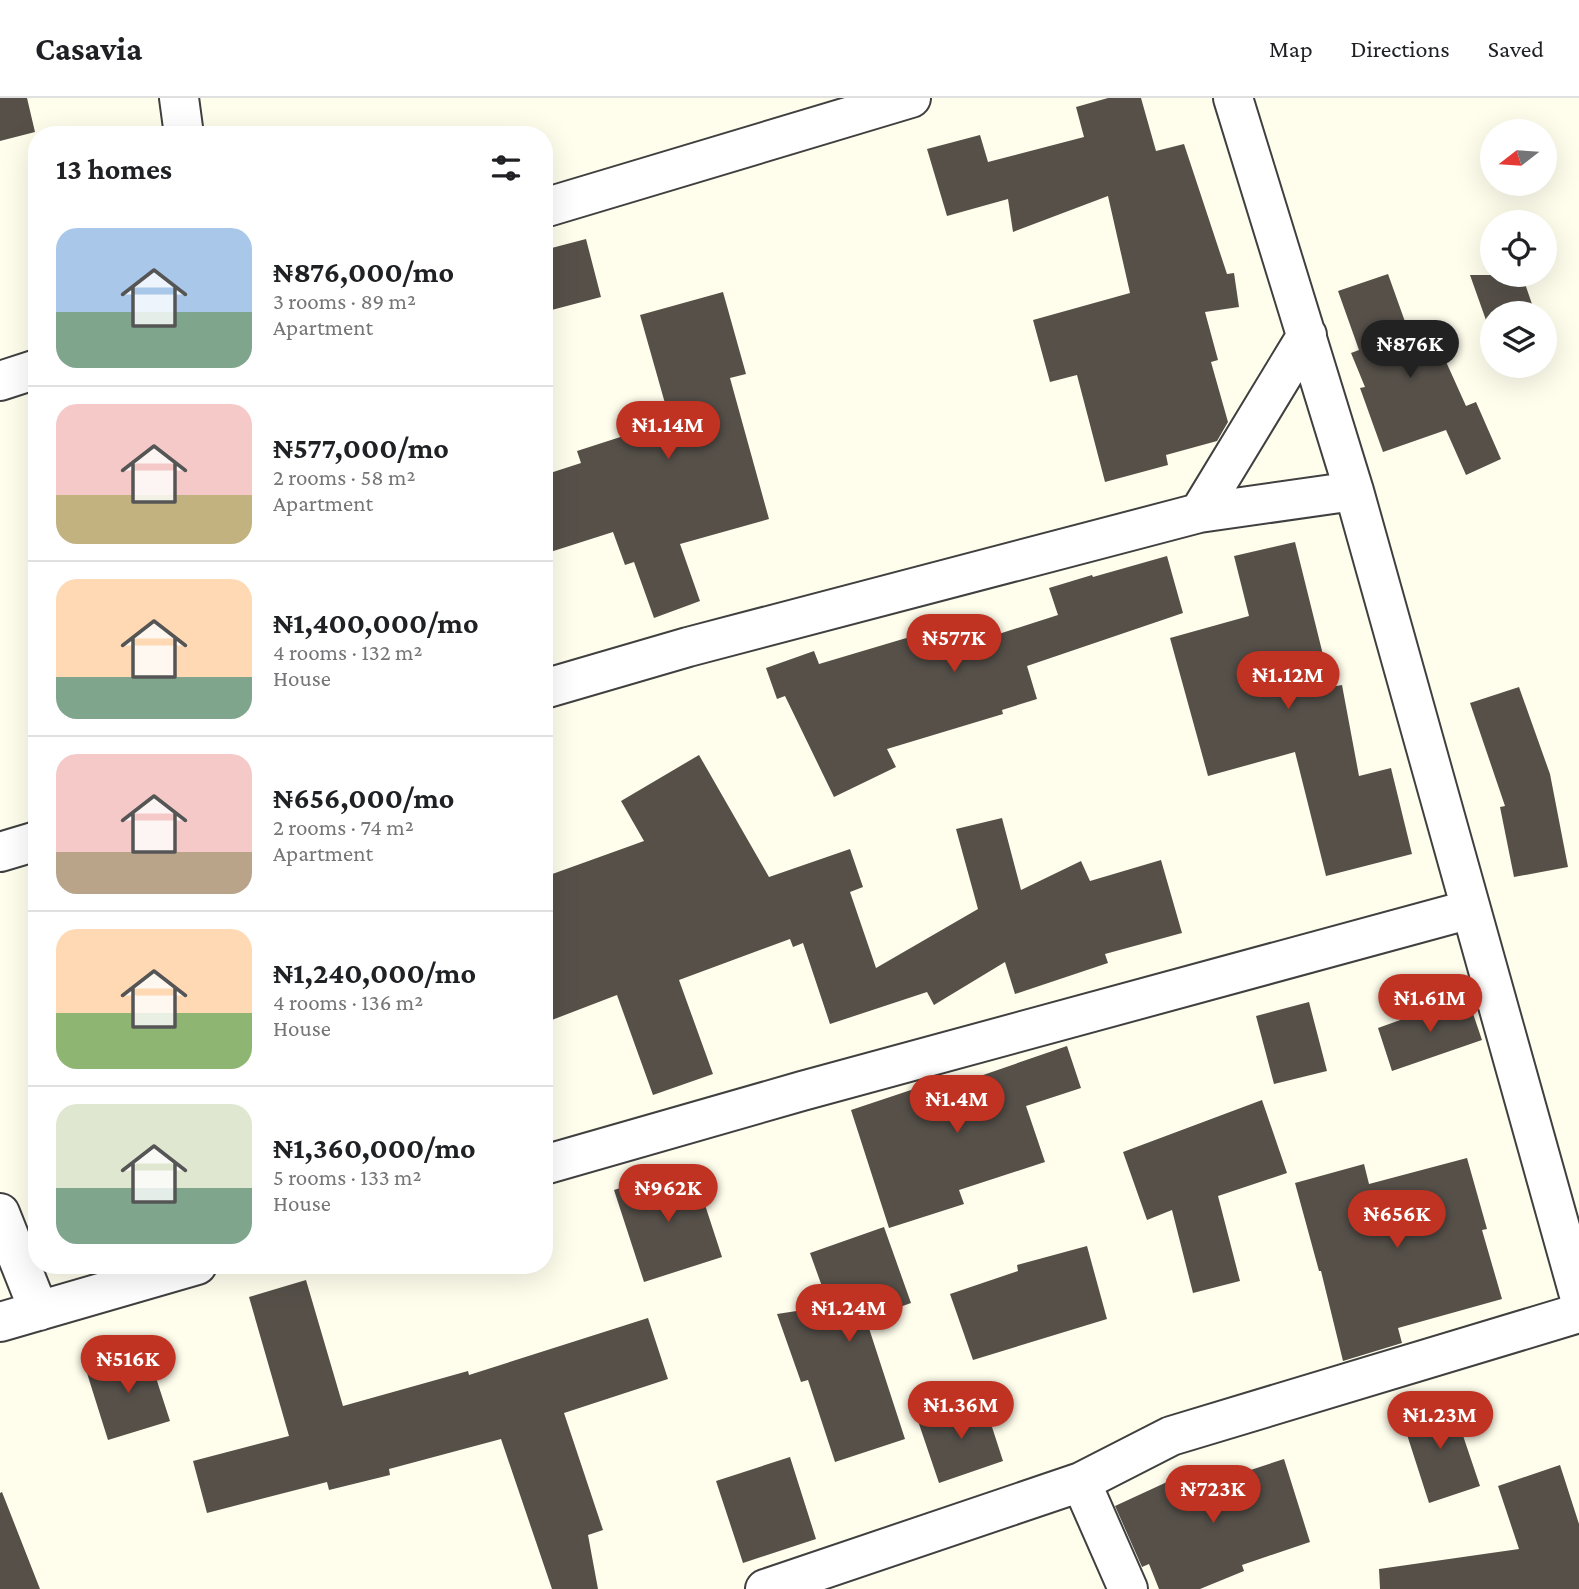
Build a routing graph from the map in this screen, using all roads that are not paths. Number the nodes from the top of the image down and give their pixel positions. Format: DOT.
graph roads {
  1 [pos="179,98"];
  2 [pos="911,98"];
  3 [pos="1233,98"];
  4 [pos="183,126"];
  5 [pos="553,205"];
  6 [pos="1307,335"];
  7 [pos="28,372"];
  8 [pos="0,381"];
  9 [pos="1354,491"];
  10 [pos="1199,513"];
  11 [pos="553,686"];
  12 [pos="28,844"];
  13 [pos="0,852"];
  14 [pos="1471,909"];
  15 [pos="553,1162"];
  16 [pos="0,1213"];
  17 [pos="166,1274"];
  18 [pos="1579,1296"];
  19 [pos="39,1311"];
  20 [pos="1579,1313"];
  21 [pos="0,1322"];
  22 [pos="1081,1482"];
  23 [pos="765,1589"];
  24 [pos="1128,1589"];
  1 -- 4 [label="street"];
  2 -- 5 [label="street"];
  3 -- 6 [label="street"];
  6 -- 9 [label="street"];
  6 -- 10 [label="street"];
  7 -- 8 [label="street"];
  9 -- 10 [label="street"];
  9 -- 14 [label="street"];
  10 -- 11 [label="street"];
  12 -- 13 [label="street"];
  14 -- 15 [label="street"];
  14 -- 18 [label="street"];
  16 -- 19 [label="street"];
  17 -- 19 [label="street"];
  19 -- 21 [label="street"];
  20 -- 22 [label="street"];
  22 -- 23 [label="street"];
  22 -- 24 [label="street"];
}
